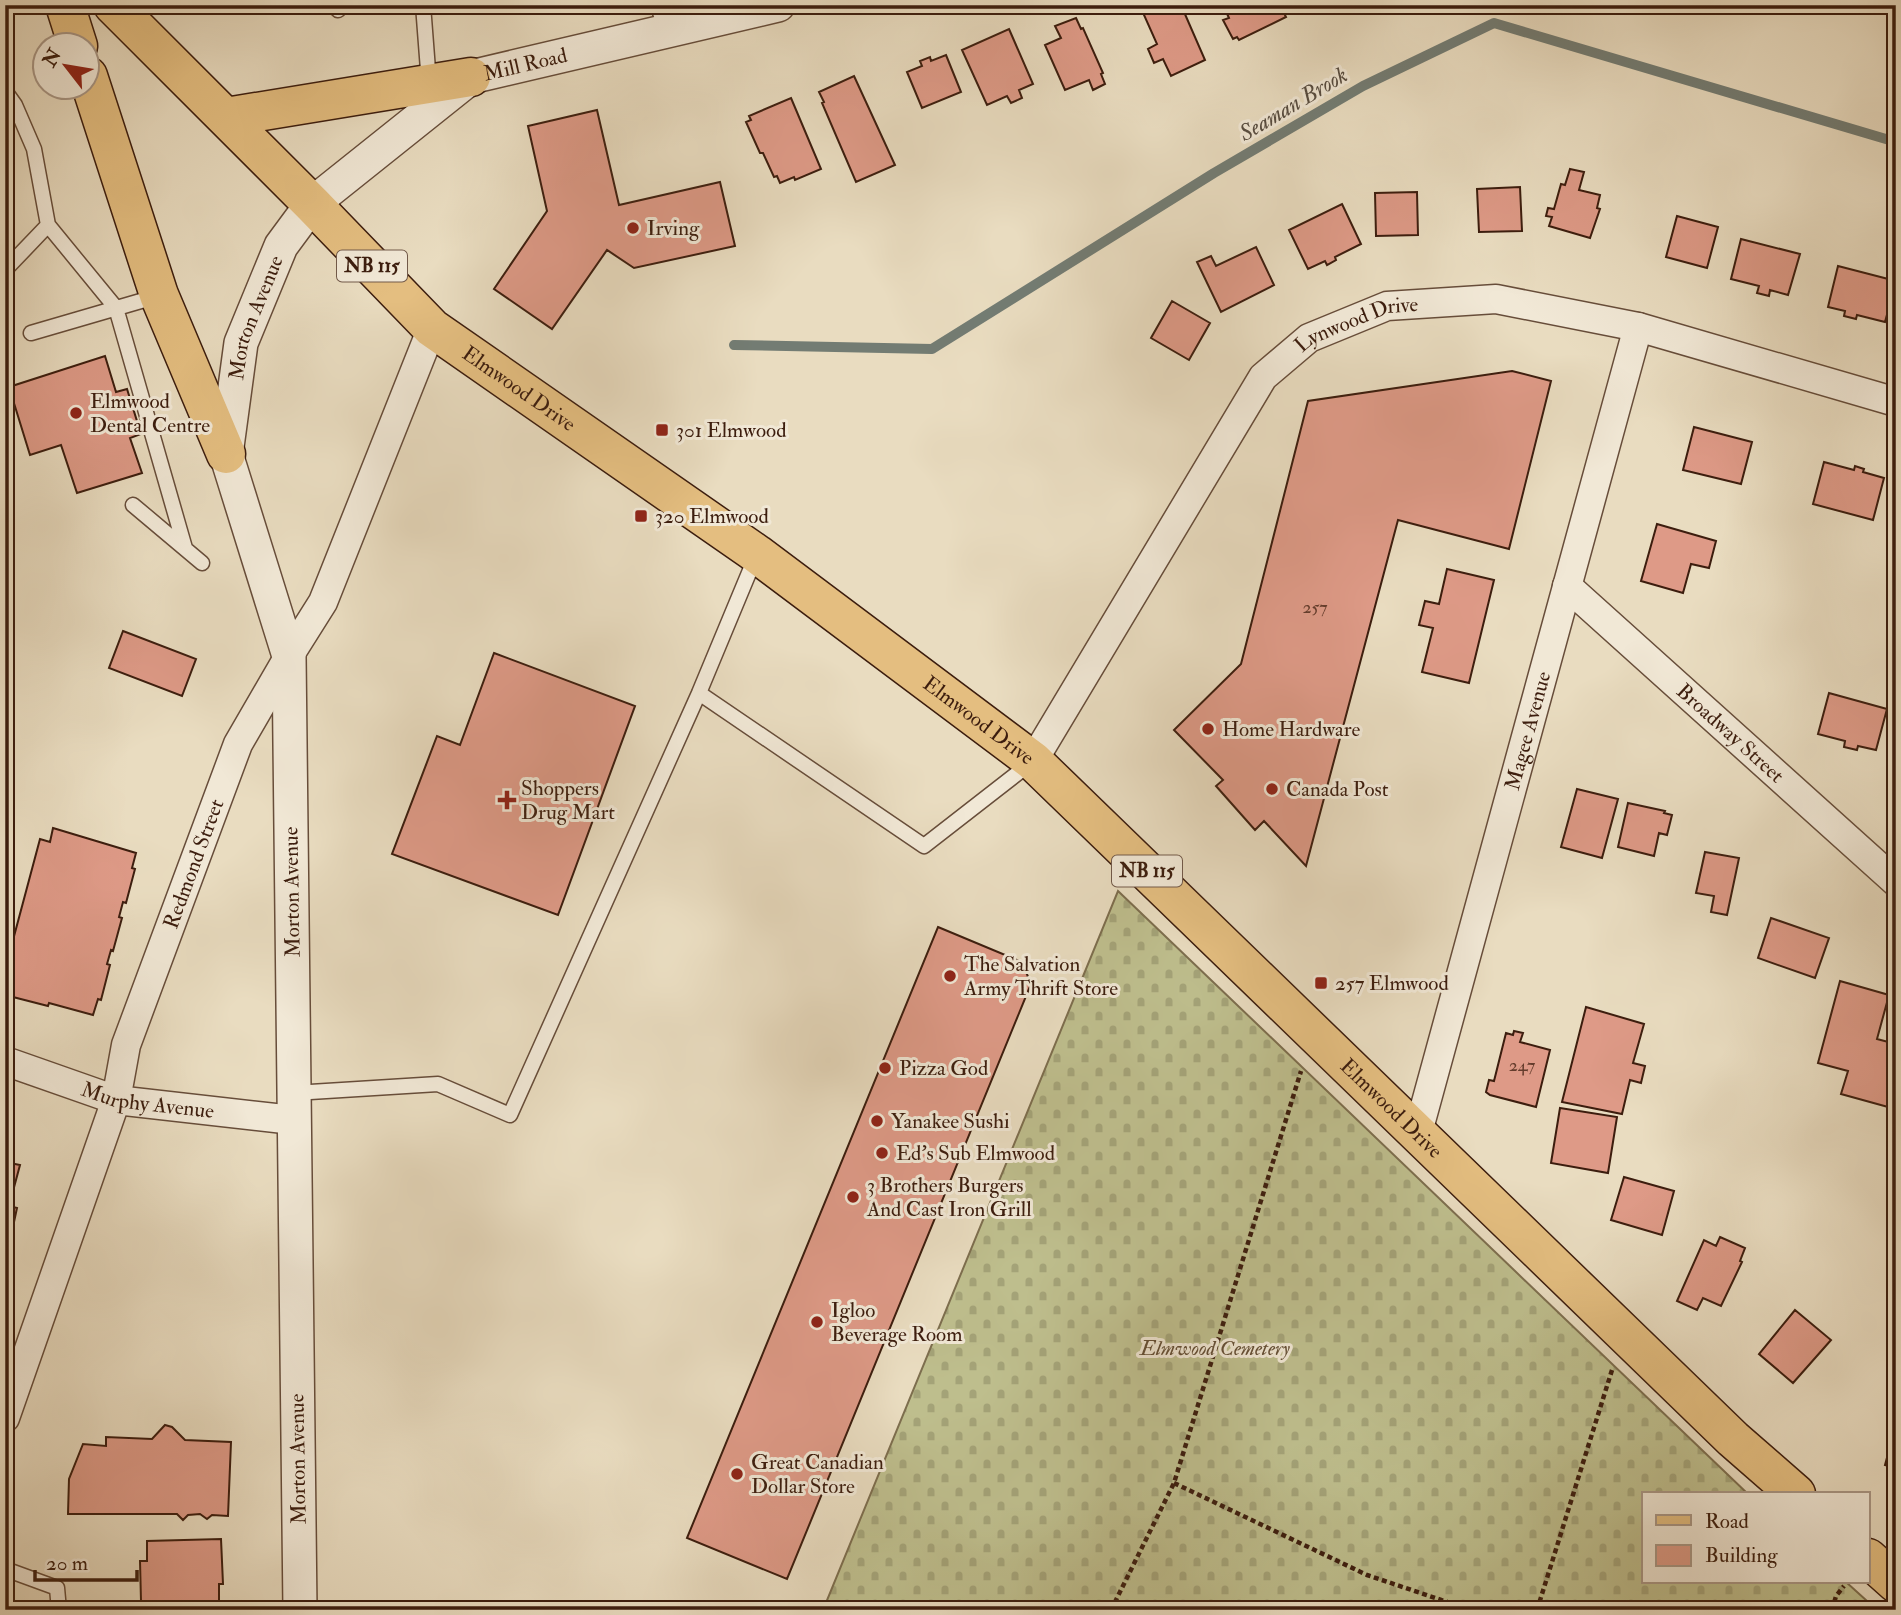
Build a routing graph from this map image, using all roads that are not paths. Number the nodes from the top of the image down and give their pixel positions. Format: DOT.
graph roads {
  1 [pos="65,5"];
  2 [pos="113,5"];
  3 [pos="423,5"];
  4 [pos="778,5"];
  5 [pos="669,18"];
  6 [pos="74,32"];
  7 [pos="471,77"];
  8 [pos="430,84"];
  9 [pos="5,91"];
  10 [pos="96,102"];
  11 [pos="226,117"];
  12 [pos="312,204"];
  13 [pos="48,225"];
  14 [pos="5,270"];
  15 [pos="159,295"];
  16 [pos="116,308"];
  17 [pos="1638,327"];
  18 [pos="432,328"];
  19 [pos="31,334"];
  20 [pos="1896,402"];
  21 [pos="226,454"];
  22 [pos="133,505"];
  23 [pos="185,548"];
  24 [pos="757,554"];
  25 [pos="202,564"];
  26 [pos="1567,586"];
  27 [pos="289,656"];
  28 [pos="699,693"];
  29 [pos="1033,761"];
  30 [pos="1896,882"];
  31 [pos="5,1061"];
  32 [pos="116,1100"];
  33 [pos="293,1107"];
  34 [pos="1418,1132"];
  35 [pos="5,1418"];
  36 [pos="1794,1492"];
  37 [pos="1870,1560"];
  38 [pos="5,1569"];
  39 [pos="1896,1583"];
  40 [pos="59,1610"];
  41 [pos="300,1610"];
  1 -- 6 [label="main road"];
  2 -- 11 [label="main road, Elmwood Drive / NB 115"];
  3 -- 8 [label="lane"];
  4 -- 5 [label="street, Mill Road"];
  5 -- 7 [label="street, Mill Road"];
  7 -- 8 [label="main road"];
  7 -- 12 [label="street, Mill Road"];
  8 -- 11 [label="main road"];
  9 -- 13 [label="lane"];
  10 -- 15 [label="main road"];
  11 -- 12 [label="main road, Elmwood Drive / NB 115"];
  12 -- 18 [label="main road, Elmwood Drive / NB 115"];
  12 -- 21 [label="street, Morton Avenue"];
  13 -- 14 [label="lane"];
  13 -- 16 [label="lane"];
  15 -- 16 [label="lane"];
  15 -- 21 [label="main road"];
  16 -- 19 [label="lane"];
  16 -- 23 [label="lane"];
  17 -- 20 [label="street, Lynwood Drive"];
  17 -- 26 [label="street, Magee Avenue"];
  17 -- 29 [label="street, Lynwood Drive"];
  18 -- 24 [label="main road, Elmwood Drive / NB 115"];
  18 -- 27 [label="street, Redmond Street"];
  21 -- 27 [label="street, Morton Avenue"];
  22 -- 23 [label="lane"];
  23 -- 25 [label="lane"];
  24 -- 28 [label="lane"];
  24 -- 29 [label="main road, Elmwood Drive / NB 115"];
  26 -- 30 [label="street, Broadway Street"];
  26 -- 34 [label="street, Magee Avenue"];
  27 -- 32 [label="street, Redmond Street"];
  27 -- 33 [label="street, Morton Avenue"];
  28 -- 29 [label="lane"];
  28 -- 33 [label="lane"];
  29 -- 34 [label="main road, Elmwood Drive / NB 115"];
  31 -- 32 [label="street, Murphy Avenue"];
  32 -- 33 [label="street, Murphy Avenue"];
  32 -- 35 [label="street, Redmond Street"];
  33 -- 41 [label="street, Morton Avenue"];
  34 -- 36 [label="main road, Elmwood Drive / NB 115"];
  37 -- 39 [label="main road"];
  38 -- 40 [label="lane"];
}
